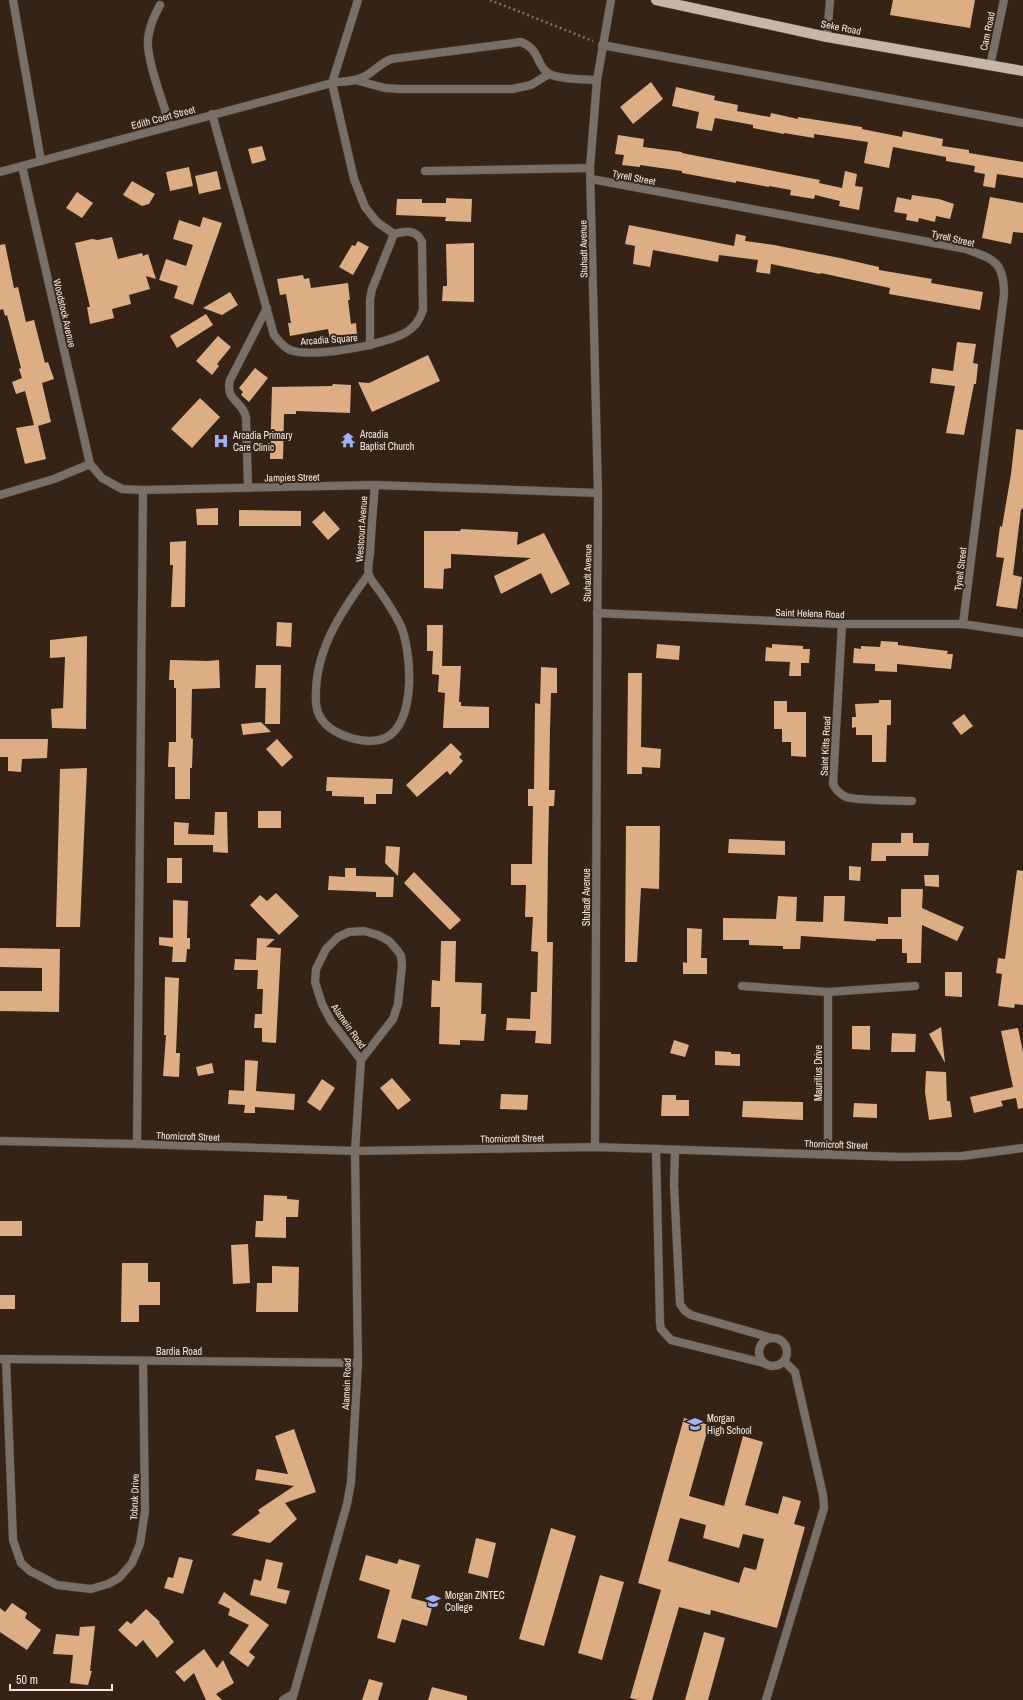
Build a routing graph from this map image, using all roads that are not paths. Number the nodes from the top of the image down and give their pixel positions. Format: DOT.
graph roads {
  1 [pos="13,0"];
  2 [pos="358,0"];
  3 [pos="611,0"];
  4 [pos="656,0"];
  5 [pos="830,0"];
  6 [pos="1004,0"];
  7 [pos="160,5"];
  8 [pos="828,36"];
  9 [pos="602,45"];
  10 [pos="990,66"];
  11 [pos="1023,71"];
  12 [pos="549,74"];
  13 [pos="355,80"];
  14 [pos="597,80"];
  15 [pos="332,83"];
  16 [pos="212,114"];
  17 [pos="1023,123"];
  18 [pos="170,126"];
  19 [pos="40,161"];
  20 [pos="22,166"];
  21 [pos="590,168"];
  22 [pos="425,171"];
  23 [pos="0,172"];
  24 [pos="591,179"];
  25 [pos="394,234"];
  26 [pos="267,308"];
  27 [pos="370,345"];
  28 [pos="90,464"];
  29 [pos="375,485"];
  30 [pos="248,488"];
  31 [pos="143,490"];
  32 [pos="598,493"];
  33 [pos="0,495"];
  34 [pos="368,574"];
  35 [pos="597,613"];
  36 [pos="842,624"];
  37 [pos="963,624"];
  38 [pos="1023,634"];
  39 [pos="912,801"];
  40 [pos="742,986"];
  41 [pos="915,986"];
  42 [pos="828,992"];
  43 [pos="361,1060"];
  44 [pos="0,1141"];
  45 [pos="137,1144"];
  46 [pos="595,1147"];
  47 [pos="1023,1148"];
  48 [pos="656,1149"];
  49 [pos="675,1150"];
  50 [pos="355,1151"];
  51 [pos="828,1153"];
  52 [pos="772,1338"];
  53 [pos="3,1359"];
  54 [pos="143,1361"];
  55 [pos="784,1361"];
  56 [pos="358,1363"];
  57 [pos="764,1363"];
  58 [pos="293,1697"];
  59 [pos="283,1700"];
  60 [pos="766,1700"];
  1 -- 19 [label="street"];
  2 -- 15 [label="street"];
  3 -- 9 [label="street, Stuhadt Avenue"];
  4 -- 8 [label="main road, Seke Road"];
  5 -- 8 [label="street"];
  6 -- 10 [label="street, Cam Road"];
  7 -- 18 [label="street"];
  8 -- 10 [label="main road, Seke Road"];
  9 -- 14 [label="street, Stuhadt Avenue"];
  9 -- 17 [label="street"];
  10 -- 11 [label="main road, Seke Road"];
  12 -- 13 [label="street"];
  12 -- 13 [label="street"];
  12 -- 14 [label="street"];
  13 -- 15 [label="street, Edith Coert Street"];
  14 -- 21 [label="street, Stuhadt Avenue"];
  15 -- 16 [label="street, Edith Coert Street"];
  15 -- 25 [label="street"];
  16 -- 18 [label="street, Edith Coert Street"];
  16 -- 26 [label="street, Arcadia Square"];
  18 -- 19 [label="street, Edith Coert Street"];
  19 -- 20 [label="street, Edith Coert Street"];
  20 -- 23 [label="street, Edith Coert Street"];
  20 -- 28 [label="street, Woodstock Avenue"];
  21 -- 22 [label="street"];
  21 -- 24 [label="street, Stuhadt Avenue"];
  24 -- 32 [label="street, Stuhadt Avenue"];
  24 -- 37 [label="street, Tyrell Street"];
  25 -- 27 [label="street, Arcadia Square"];
  25 -- 27 [label="street"];
  26 -- 27 [label="street, Arcadia Square"];
  26 -- 30 [label="street"];
  28 -- 31 [label="street, Jampies Street"];
  28 -- 33 [label="street"];
  29 -- 30 [label="street, Jampies Street"];
  29 -- 32 [label="street, Jampies Street"];
  29 -- 34 [label="street, Westcourt Avenue"];
  30 -- 31 [label="street, Jampies Street"];
  31 -- 45 [label="street"];
  32 -- 35 [label="street, Stuhadt Avenue"];
  34 -- 34 [label="street, Westcourt Avenue"];
  35 -- 36 [label="street, Saint Helena Road"];
  35 -- 46 [label="street, Stuhadt Avenue"];
  36 -- 37 [label="street, Saint Helena Road"];
  36 -- 39 [label="street, Saint Kitts Road"];
  37 -- 38 [label="street, Saint Helena Road"];
  40 -- 42 [label="street"];
  41 -- 42 [label="street"];
  42 -- 51 [label="street, Mauritius Drive"];
  43 -- 43 [label="street, Alamein Road"];
  43 -- 50 [label="street, Alamein Road"];
  44 -- 45 [label="street, Thornicroft Street"];
  45 -- 50 [label="street, Thornicroft Street"];
  46 -- 48 [label="street, Thornicroft Street"];
  46 -- 50 [label="street, Thornicroft Street"];
  47 -- 51 [label="street, Thornicroft Street"];
  48 -- 49 [label="street, Thornicroft Street"];
  48 -- 57 [label="street"];
  49 -- 51 [label="street, Thornicroft Street"];
  49 -- 52 [label="street"];
  50 -- 56 [label="street, Alamein Road"];
  52 -- 55 [label="street"];
  52 -- 57 [label="street"];
  53 -- 54 [label="street, Bardia Road"];
  53 -- 54 [label="street, Tobruk Drive"];
  54 -- 56 [label="street, Bardia Road"];
  55 -- 57 [label="street"];
  55 -- 60 [label="street"];
  56 -- 58 [label="street, Alamein Road"];
  58 -- 59 [label="street"];
}
